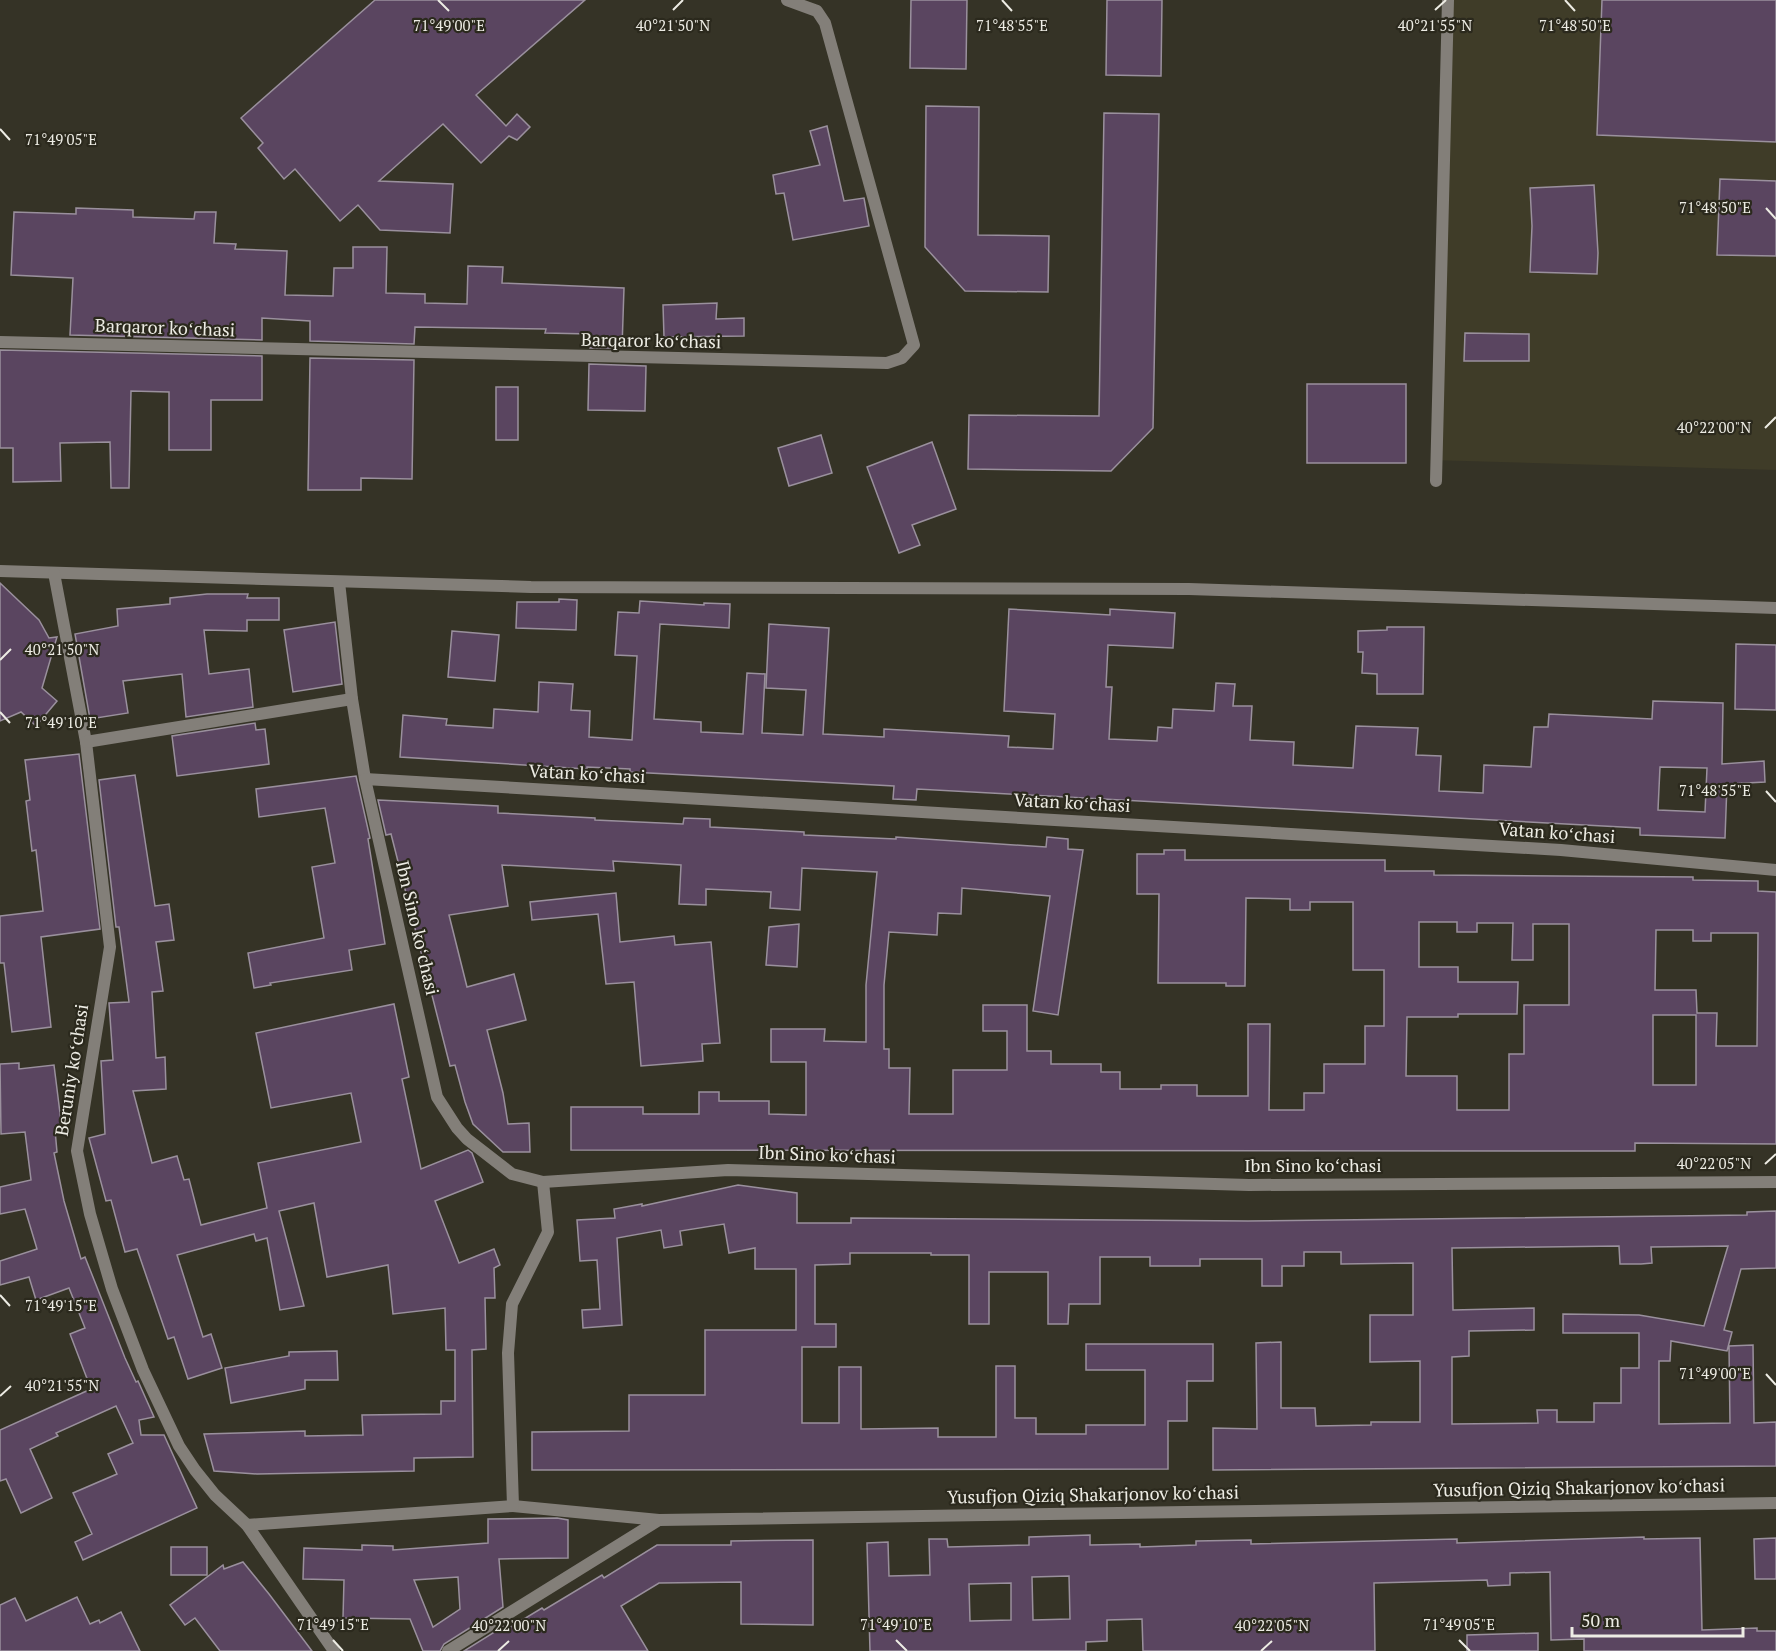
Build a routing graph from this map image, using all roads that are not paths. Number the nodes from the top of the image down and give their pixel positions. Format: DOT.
graph roads {
  1 [pos="787,0"];
  2 [pos="1448,0"];
  3 [pos="0,342"];
  4 [pos="1436,481"];
  5 [pos="0,571"];
  6 [pos="54,573"];
  7 [pos="339,582"];
  8 [pos="1776,608"];
  9 [pos="352,699"];
  10 [pos="86,742"];
  11 [pos="365,779"];
  12 [pos="1776,870"];
  13 [pos="543,1182"];
  14 [pos="1776,1182"];
  15 [pos="1776,1503"];
  16 [pos="513,1506"];
  17 [pos="659,1520"];
  18 [pos="247,1525"];
  19 [pos="334,1651"];
  20 [pos="448,1651"];
  1 -- 3 [label="street, Barqaror koʻchasi"];
  2 -- 4 [label="street"];
  5 -- 6 [label="street"];
  6 -- 7 [label="street"];
  6 -- 10 [label="street, Beruniy koʻchasi"];
  7 -- 8 [label="street"];
  7 -- 9 [label="street, Ibn Sino koʻchasi"];
  9 -- 10 [label="street"];
  9 -- 11 [label="street, Ibn Sino koʻchasi"];
  10 -- 18 [label="street, Beruniy koʻchasi"];
  11 -- 12 [label="street, Vatan koʻchasi"];
  11 -- 13 [label="street, Ibn Sino koʻchasi"];
  13 -- 14 [label="street, Ibn Sino koʻchasi"];
  13 -- 16 [label="street"];
  15 -- 17 [label="street, Yusufjon Qiziq Shakarjonov koʻchasi"];
  16 -- 17 [label="street, Yusufjon Qiziq Shakarjonov koʻchasi"];
  16 -- 18 [label="street, Yusufjon Qiziq Shakarjonov koʻchasi"];
  17 -- 20 [label="street"];
  18 -- 19 [label="street, Beruniy koʻchasi"];
}
